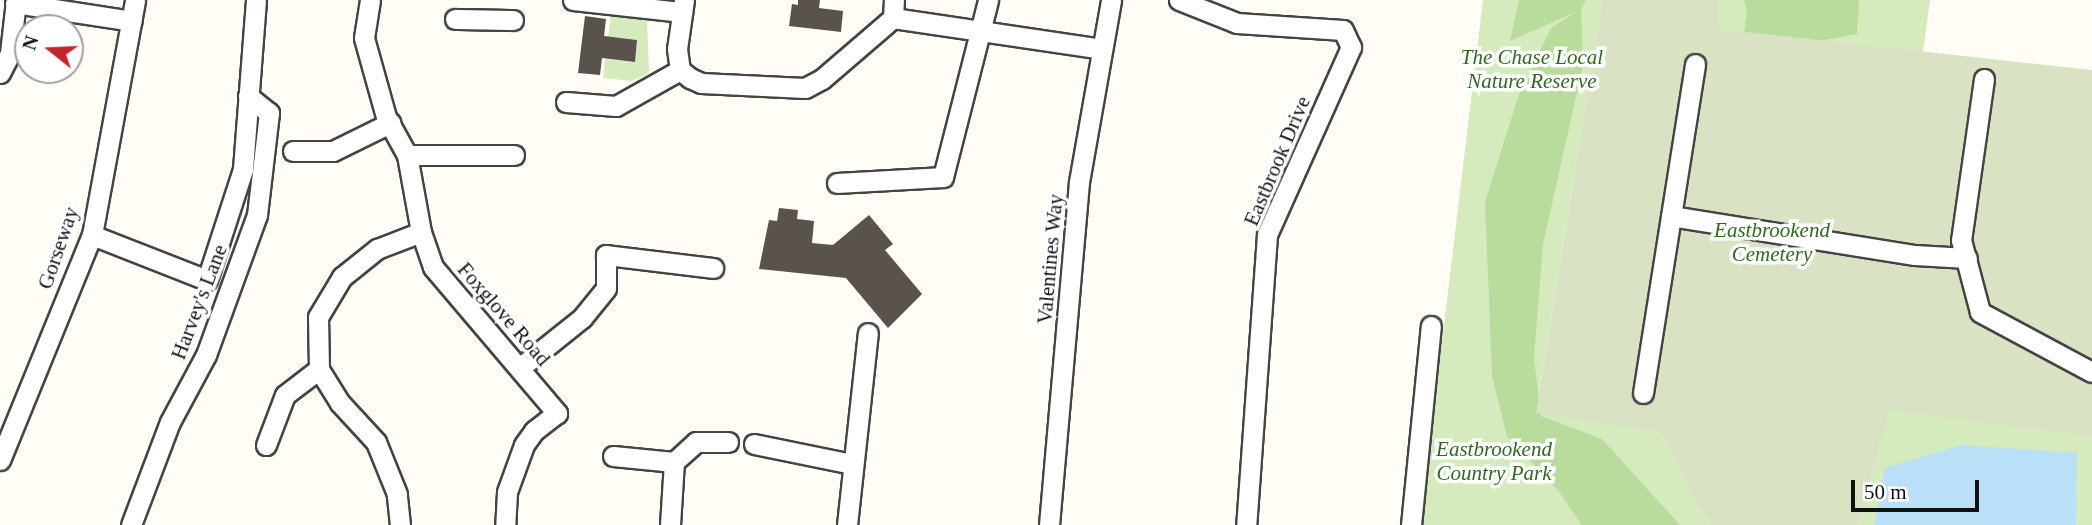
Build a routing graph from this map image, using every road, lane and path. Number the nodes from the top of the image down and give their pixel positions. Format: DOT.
graph roads {
  1 [pos="135,0"];
  2 [pos="256,0"];
  3 [pos="370,0"];
  4 [pos="573,0"];
  5 [pos="988,0"];
  6 [pos="1111,0"];
  7 [pos="1179,0"];
  8 [pos="15,2"];
  9 [pos="683,6"];
  10 [pos="484,9"];
  11 [pos="894,9"];
  12 [pos="455,19"];
  13 [pos="513,20"];
  14 [pos="132,21"];
  15 [pos="980,29"];
  16 [pos="1101,49"];
  17 [pos="5,52"];
  18 [pos="1695,64"];
  19 [pos="680,69"];
  20 [pos="0,73"];
  21 [pos="1984,79"];
  22 [pos="248,96"];
  23 [pos="566,102"];
  24 [pos="390,123"];
  25 [pos="293,152"];
  26 [pos="407,155"];
  27 [pos="514,155"];
  28 [pos="837,183"];
  29 [pos="1671,216"];
  30 [pos="421,232"];
  31 [pos="92,235"];
  32 [pos="1967,258"];
  33 [pos="713,268"];
  34 [pos="1431,326"];
  35 [pos="868,333"];
  36 [pos="522,366"];
  37 [pos="318,369"];
  38 [pos="2092,372"];
  39 [pos="1643,393"];
  40 [pos="729,442"];
  41 [pos="754,444"];
  42 [pos="266,445"];
  43 [pos="613,456"];
  44 [pos="0,460"];
  45 [pos="674,463"];
  46 [pos="852,464"];
  47 [pos="131,525"];
  48 [pos="400,525"];
  49 [pos="505,525"];
  50 [pos="670,525"];
  51 [pos="848,525"];
  52 [pos="1049,525"];
  53 [pos="1246,525"];
  54 [pos="1411,525"];
  1 -- 14 [label="street, Gorseway"];
  2 -- 22 [label="street"];
  3 -- 24 [label="street, Foxglove Road"];
  4 -- 9 [label="street"];
  5 -- 15 [label="street"];
  6 -- 16 [label="street, Valentines Way"];
  7 -- 53 [label="street, Eastbrook Drive"];
  8 -- 14 [label="street"];
  8 -- 17 [label="street"];
  9 -- 19 [label="street"];
  10 -- 12 [label="street"];
  10 -- 13 [label="street"];
  11 -- 15 [label="street"];
  11 -- 19 [label="street"];
  14 -- 31 [label="street, Gorseway"];
  15 -- 16 [label="street"];
  15 -- 28 [label="street"];
  16 -- 52 [label="street, Valentines Way"];
  17 -- 20 [label="street"];
  18 -- 29 [label="street"];
  19 -- 23 [label="street"];
  21 -- 32 [label="street"];
  22 -- 31 [label="street"];
  22 -- 47 [label="street, Harvey's Lane"];
  24 -- 25 [label="street"];
  24 -- 26 [label="street, Foxglove Road"];
  26 -- 27 [label="street"];
  26 -- 30 [label="street, Foxglove Road"];
  29 -- 32 [label="street"];
  29 -- 39 [label="street"];
  30 -- 36 [label="street, Foxglove Road"];
  30 -- 37 [label="street"];
  31 -- 44 [label="street, Gorseway"];
  32 -- 38 [label="street"];
  33 -- 36 [label="street"];
  34 -- 54 [label="street"];
  35 -- 46 [label="street"];
  36 -- 49 [label="street, Foxglove Road"];
  37 -- 42 [label="street"];
  37 -- 48 [label="street"];
  40 -- 45 [label="street"];
  41 -- 46 [label="street"];
  43 -- 45 [label="street"];
  45 -- 50 [label="street"];
  46 -- 51 [label="street"];
}
